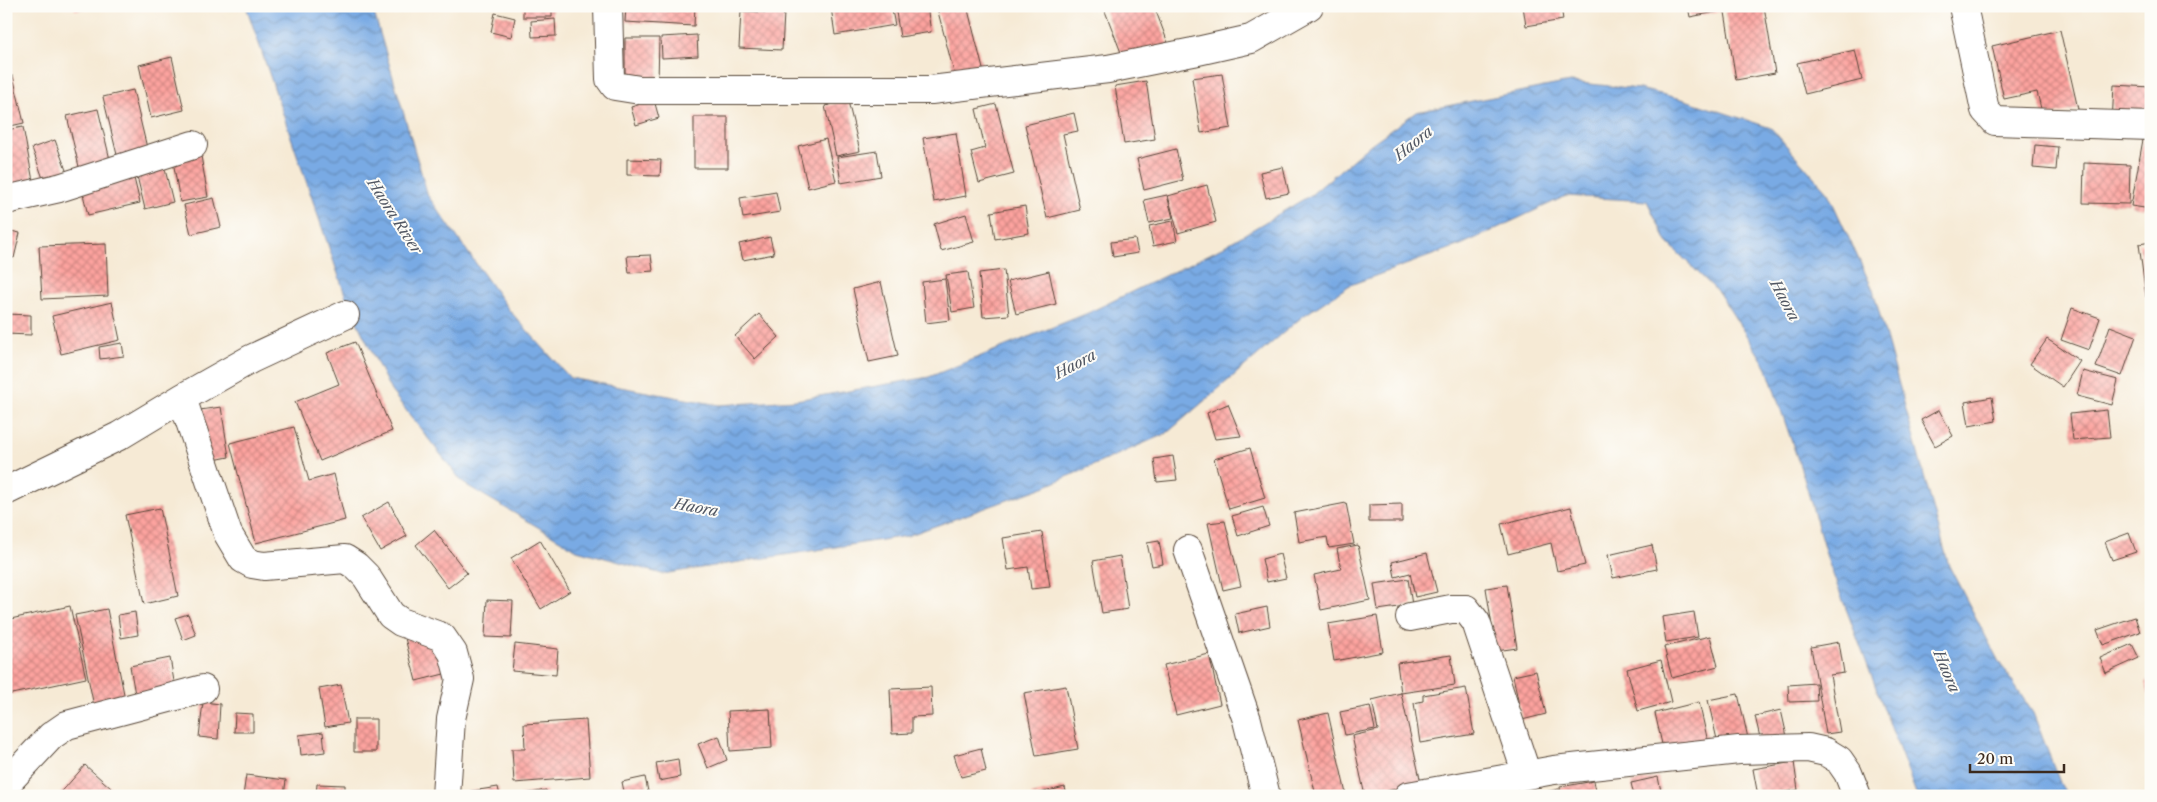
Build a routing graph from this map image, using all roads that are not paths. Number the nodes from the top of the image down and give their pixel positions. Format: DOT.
graph roads {
  1 [pos="608,6"];
  2 [pos="1309,6"];
  3 [pos="1963,6"];
  4 [pos="2151,126"];
  5 [pos="193,145"];
  6 [pos="6,200"];
  7 [pos="345,315"];
  8 [pos="182,398"];
  9 [pos="6,491"];
  10 [pos="1188,550"];
  11 [pos="1410,617"];
  12 [pos="203,689"];
  13 [pos="1527,775"];
  14 [pos="6,784"];
  15 [pos="446,796"];
  16 [pos="1266,796"];
  17 [pos="1408,796"];
  18 [pos="1857,796"];
  1 -- 2 [label="street"];
  3 -- 4 [label="street"];
  5 -- 6 [label="street"];
  7 -- 8 [label="street"];
  8 -- 9 [label="street"];
  8 -- 15 [label="street"];
  10 -- 16 [label="street"];
  11 -- 13 [label="street"];
  12 -- 14 [label="street"];
  13 -- 17 [label="street"];
  13 -- 18 [label="street"];
}
